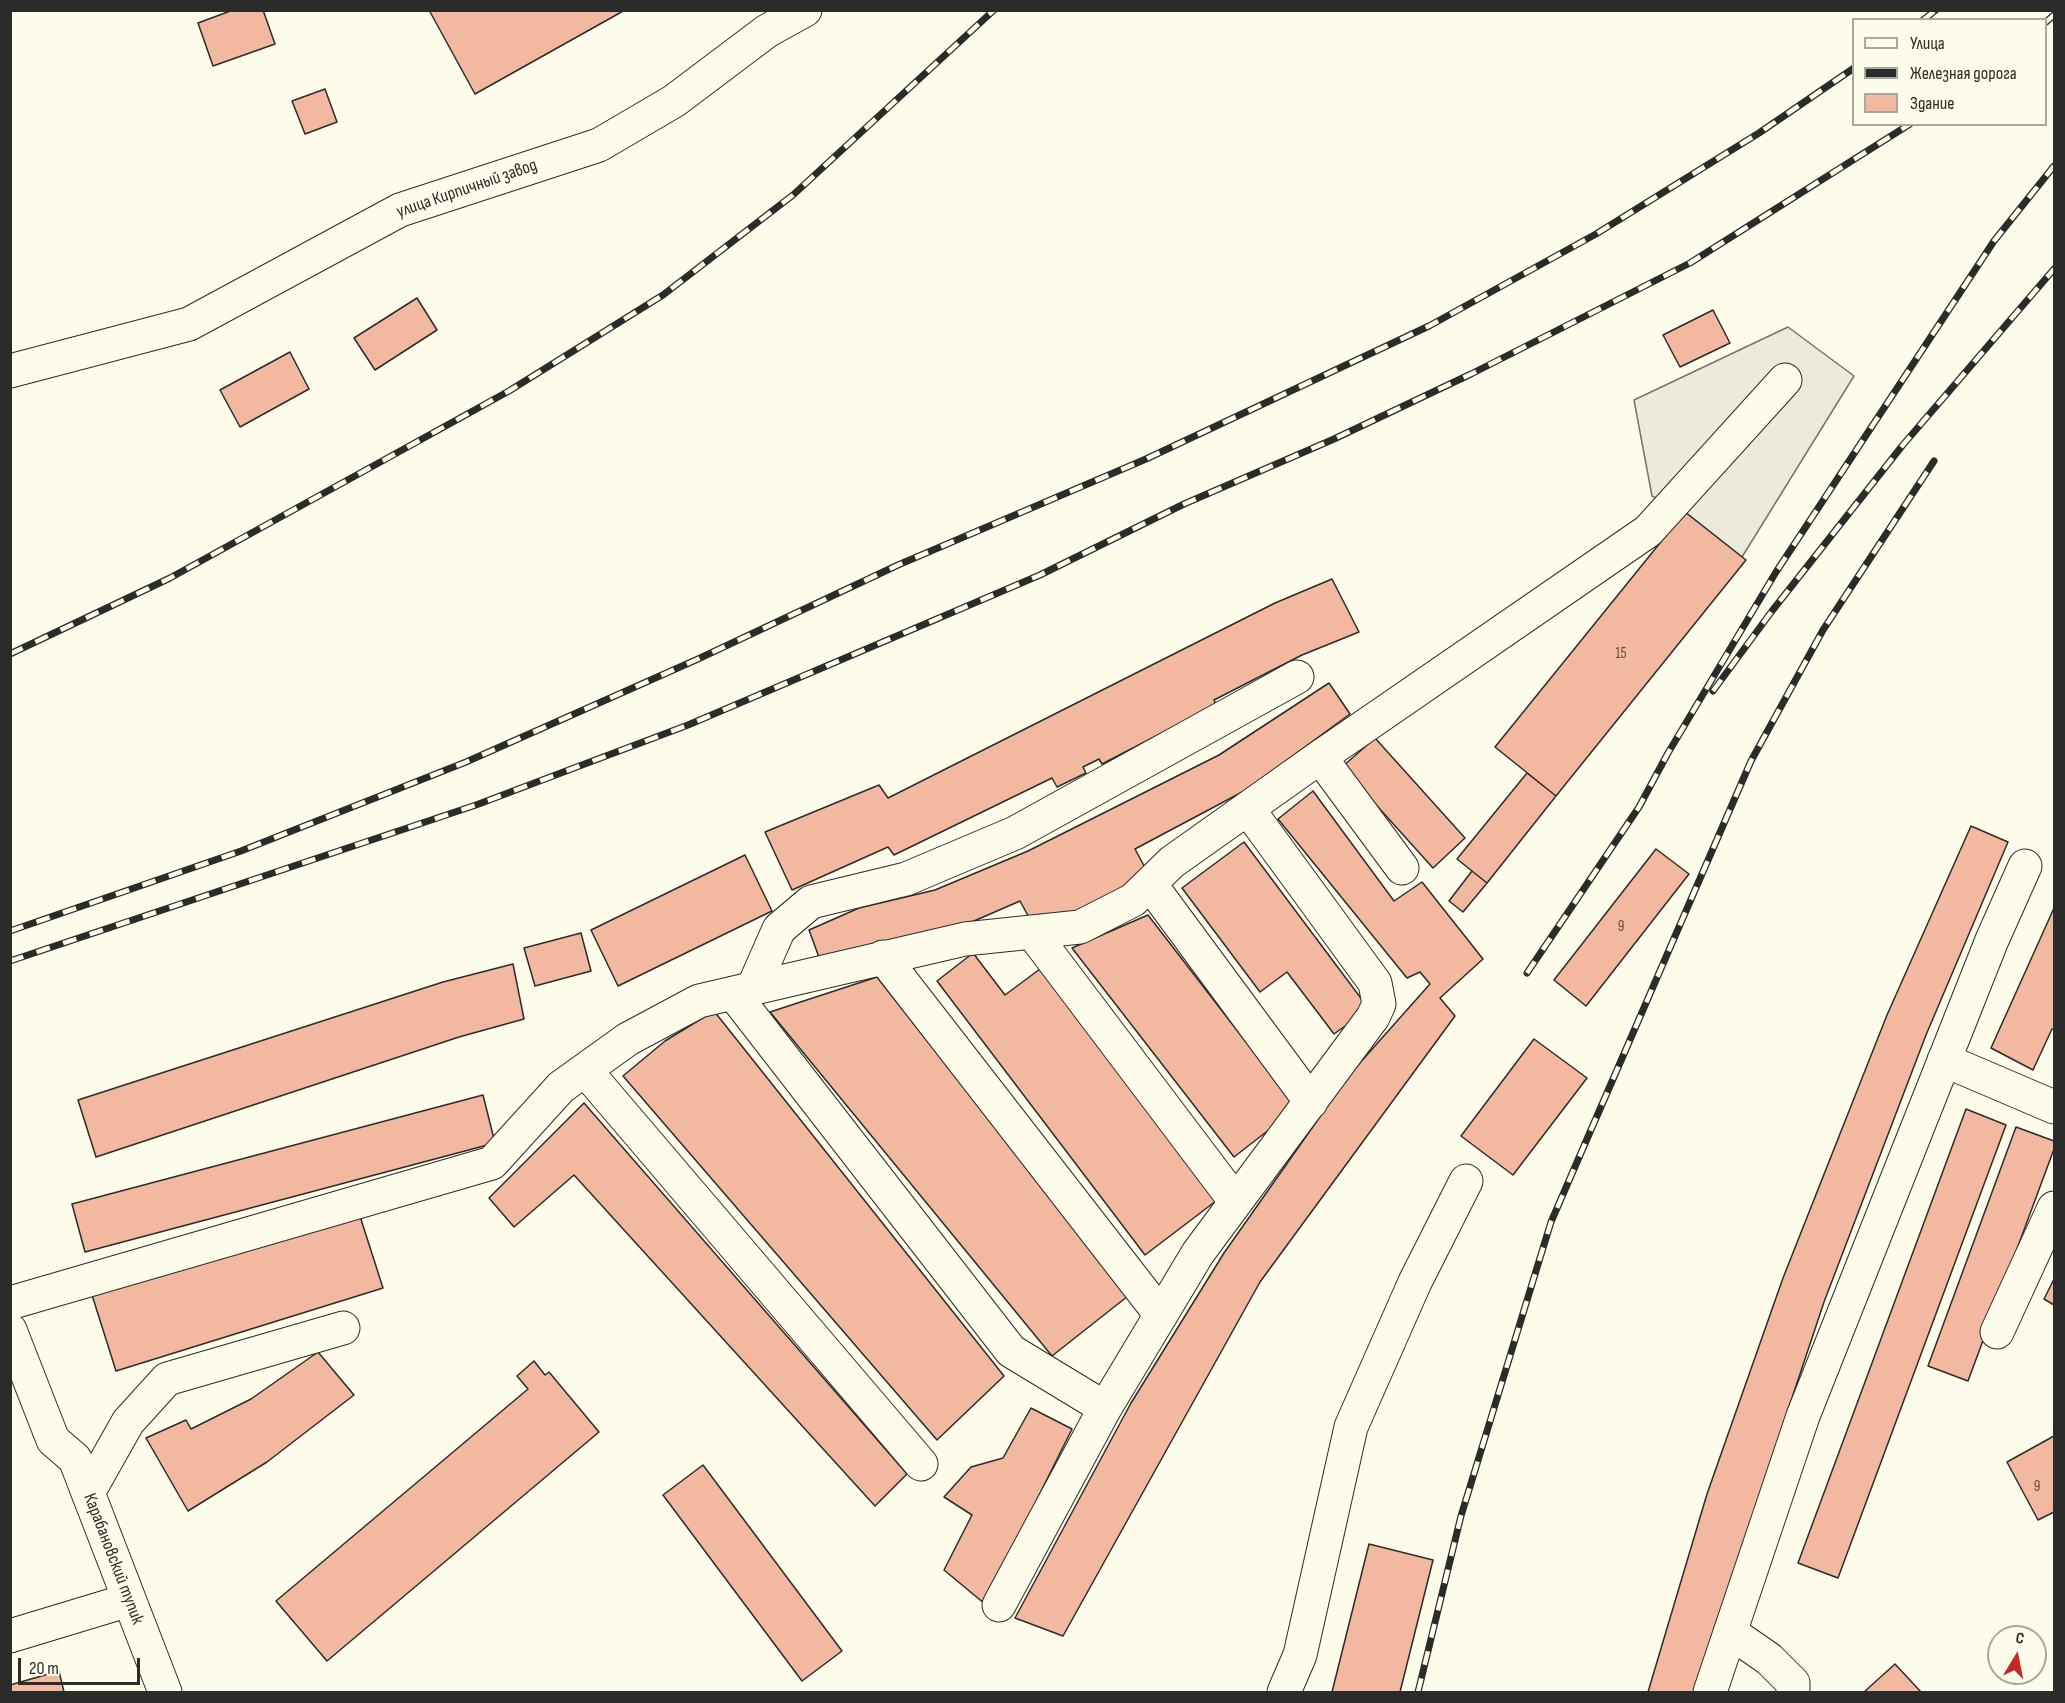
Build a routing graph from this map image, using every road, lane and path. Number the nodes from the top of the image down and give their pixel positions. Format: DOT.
graph roads {
  1 [pos="806,10"];
  2 [pos="10,371"];
  3 [pos="1785,380"];
  4 [pos="1297,677"];
  5 [pos="1320,757"];
  6 [pos="1248,809"];
  7 [pos="2025,866"];
  8 [pos="1402,868"];
  9 [pos="1150,884"];
  10 [pos="1032,932"];
  11 [pos="883,957"];
  12 [pos="743,990"];
  13 [pos="1944,1060"];
  14 [pos="585,1070"];
  15 [pos="1311,1102"];
  16 [pos="2055,1107"];
  17 [pos="1466,1181"];
  18 [pos="1236,1202"];
  19 [pos="2055,1208"];
  20 [pos="10,1303"];
  21 [pos="1161,1315"];
  22 [pos="343,1328"];
  23 [pos="10,1330"];
  24 [pos="1997,1332"];
  25 [pos="1105,1408"];
  26 [pos="921,1464"];
  27 [pos="88,1493"];
  28 [pos="129,1600"];
  29 [pos="999,1605"];
  30 [pos="1730,1632"];
  31 [pos="10,1636"];
  32 [pos="165,1692"];
  33 [pos="1284,1692"];
  34 [pos="1710,1692"];
  35 [pos="1792,1692"];
  1 -- 2 [label="street, улица Кирпичный завод"];
  3 -- 5 [label="street"];
  4 -- 12 [label="street"];
  5 -- 6 [label="street"];
  5 -- 8 [label="street"];
  6 -- 9 [label="street"];
  6 -- 15 [label="street"];
  7 -- 13 [label="street"];
  9 -- 10 [label="street"];
  9 -- 15 [label="street"];
  10 -- 11 [label="street"];
  10 -- 18 [label="street"];
  11 -- 12 [label="street"];
  11 -- 21 [label="street"];
  12 -- 14 [label="street"];
  12 -- 25 [label="street"];
  13 -- 16 [label="street"];
  13 -- 30 [label="street"];
  14 -- 20 [label="street"];
  14 -- 26 [label="street"];
  15 -- 18 [label="street"];
  17 -- 33 [label="street"];
  18 -- 21 [label="street"];
  19 -- 24 [label="street"];
  21 -- 25 [label="street"];
  22 -- 27 [label="street"];
  23 -- 27 [label="street, Карабановский тупик"];
  25 -- 29 [label="street"];
  27 -- 28 [label="street, Карабановский тупик"];
  28 -- 31 [label="street"];
  28 -- 32 [label="street, Карабановский тупик"];
  30 -- 34 [label="street"];
  30 -- 35 [label="street"];
}
